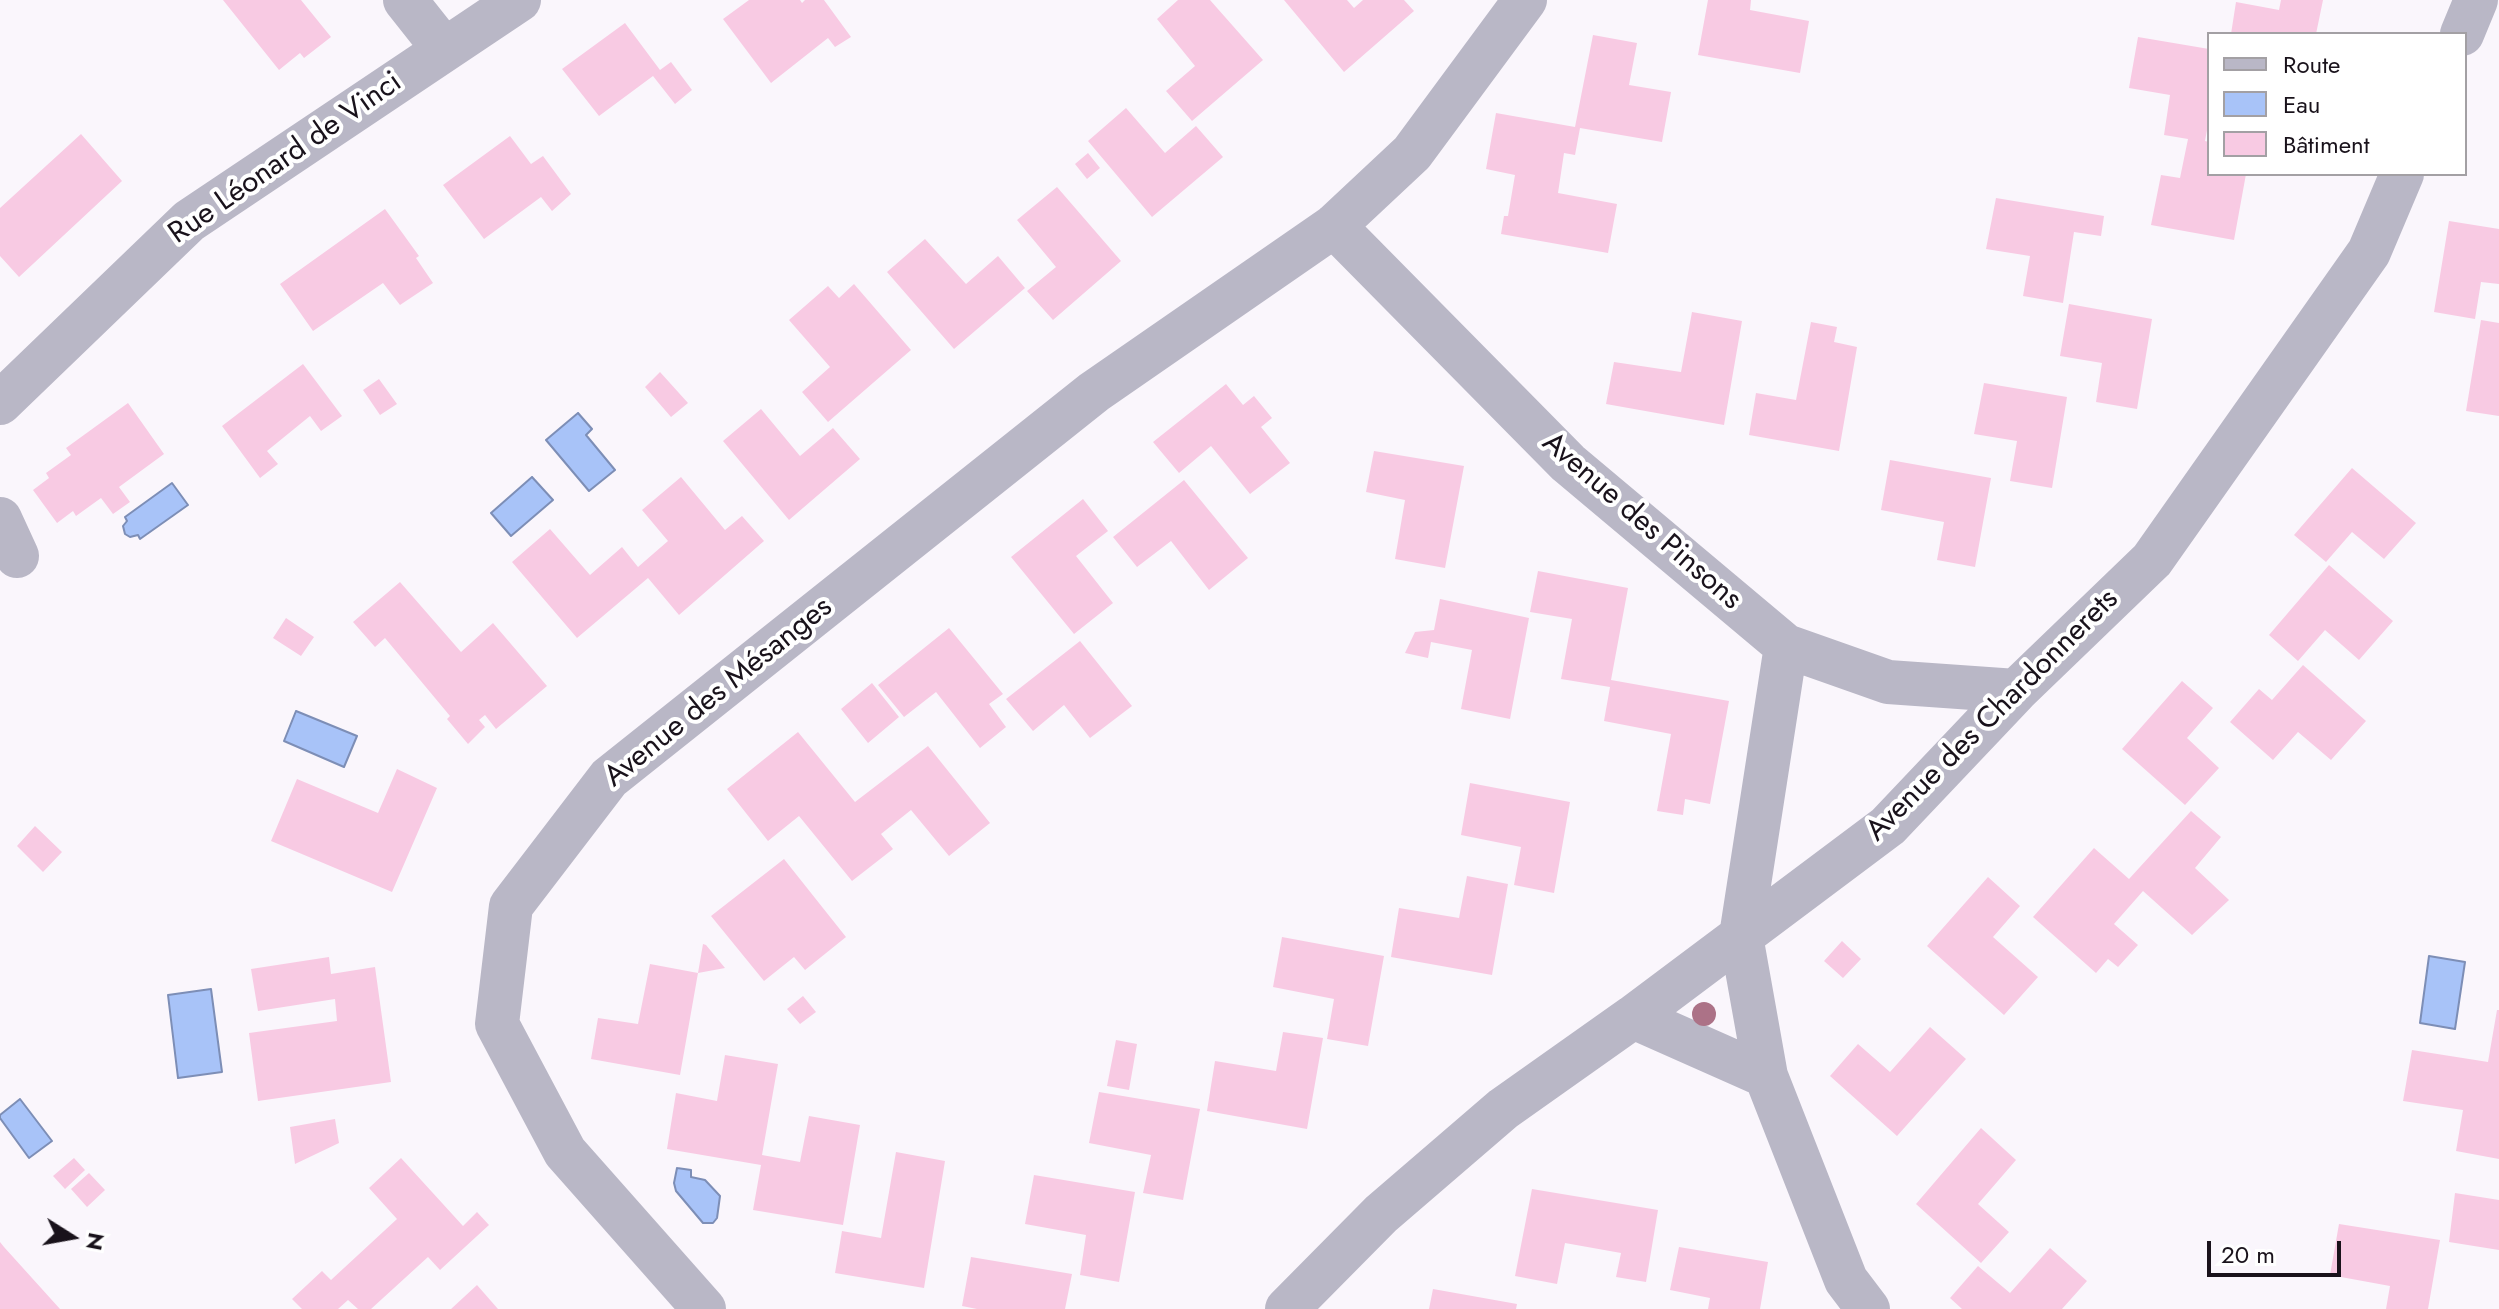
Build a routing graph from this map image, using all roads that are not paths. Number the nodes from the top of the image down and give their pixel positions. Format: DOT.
graph roads {
  1 [pos="405,0"];
  2 [pos="519,0"];
  3 [pos="1525,0"];
  4 [pos="2476,0"];
  5 [pos="2463,32"];
  6 [pos="443,48"];
  7 [pos="2401,176"];
  8 [pos="1334,226"];
  9 [pos="0,403"];
  10 [pos="1786,646"];
  11 [pos="2016,691"];
  12 [pos="1741,936"];
  13 [pos="1633,1017"];
  14 [pos="1766,1076"];
  15 [pos="704,1309"];
  16 [pos="1287,1309"];
  17 [pos="1868,1309"];
  1 -- 6 [label="street"];
  2 -- 6 [label="street, Rue Léonard de Vinci"];
  3 -- 8 [label="street, Avenue des Mésanges"];
  4 -- 5 [label="street"];
  6 -- 9 [label="street, Rue Léonard de Vinci"];
  7 -- 11 [label="street, Avenue des Chardonnerets"];
  8 -- 10 [label="street, Avenue des Pinsons"];
  8 -- 15 [label="street, Avenue des Mésanges"];
  10 -- 11 [label="street, Avenue des Pinsons"];
  10 -- 12 [label="street"];
  11 -- 12 [label="street, Avenue des Chardonnerets"];
  12 -- 13 [label="street, Avenue des Chardonnerets"];
  12 -- 14 [label="street"];
  13 -- 14 [label="street"];
  13 -- 16 [label="street, Avenue des Chardonnerets"];
  14 -- 17 [label="street"];
}
